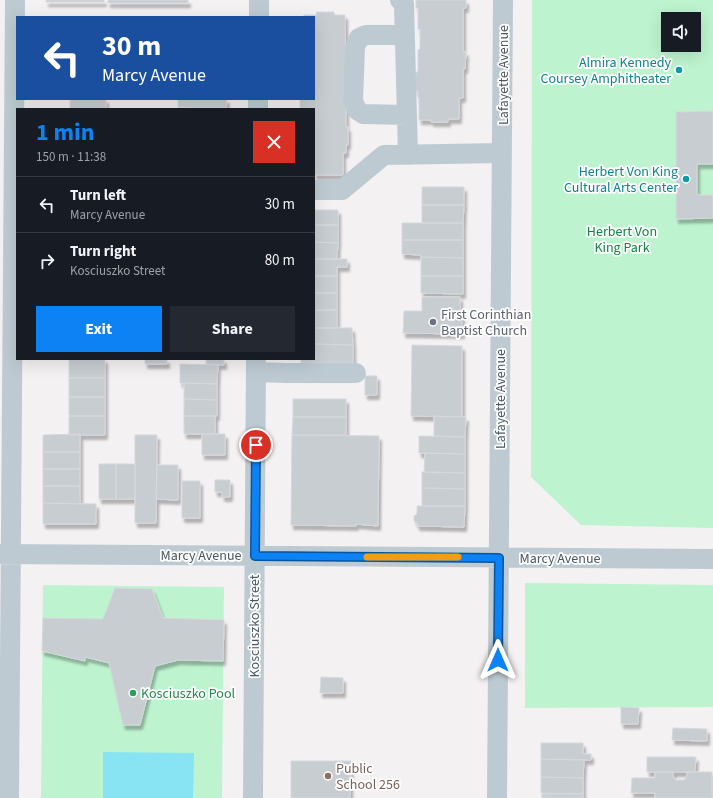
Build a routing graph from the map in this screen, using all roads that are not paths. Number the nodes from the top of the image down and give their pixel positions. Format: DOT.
graph roads {
  1 [pos="15,0"];
  2 [pos="259,0"];
  3 [pos="400,0"];
  4 [pos="503,0"];
  5 [pos="259,16"];
  6 [pos="405,35"];
  7 [pos="407,115"];
  8 [pos="502,153"];
  9 [pos="408,155"];
  10 [pos="315,190"];
  11 [pos="256,366"];
  12 [pos="356,372"];
  13 [pos="5,554"];
  14 [pos="255,556"];
  15 [pos="499,558"];
  16 [pos="713,559"];
  17 [pos="9,798"];
  18 [pos="253,798"];
  19 [pos="497,798"];
  1 -- 13 [label="street"];
  2 -- 5 [label="street"];
  3 -- 6 [label="street"];
  4 -- 8 [label="street, Lafayette Avenue"];
  6 -- 7 [label="street"];
  6 -- 7 [label="street"];
  7 -- 9 [label="street"];
  8 -- 9 [label="street"];
  8 -- 15 [label="street, Lafayette Avenue"];
  9 -- 10 [label="street"];
  11 -- 12 [label="street"];
  11 -- 14 [label="street, Kosciuszko Street"];
  13 -- 14 [label="street, Marcy Avenue"];
  13 -- 17 [label="street"];
  14 -- 15 [label="street, Marcy Avenue"];
  14 -- 18 [label="street, Kosciuszko Street"];
  15 -- 16 [label="street, Marcy Avenue"];
  15 -- 19 [label="street, Lafayette Avenue"];
}
